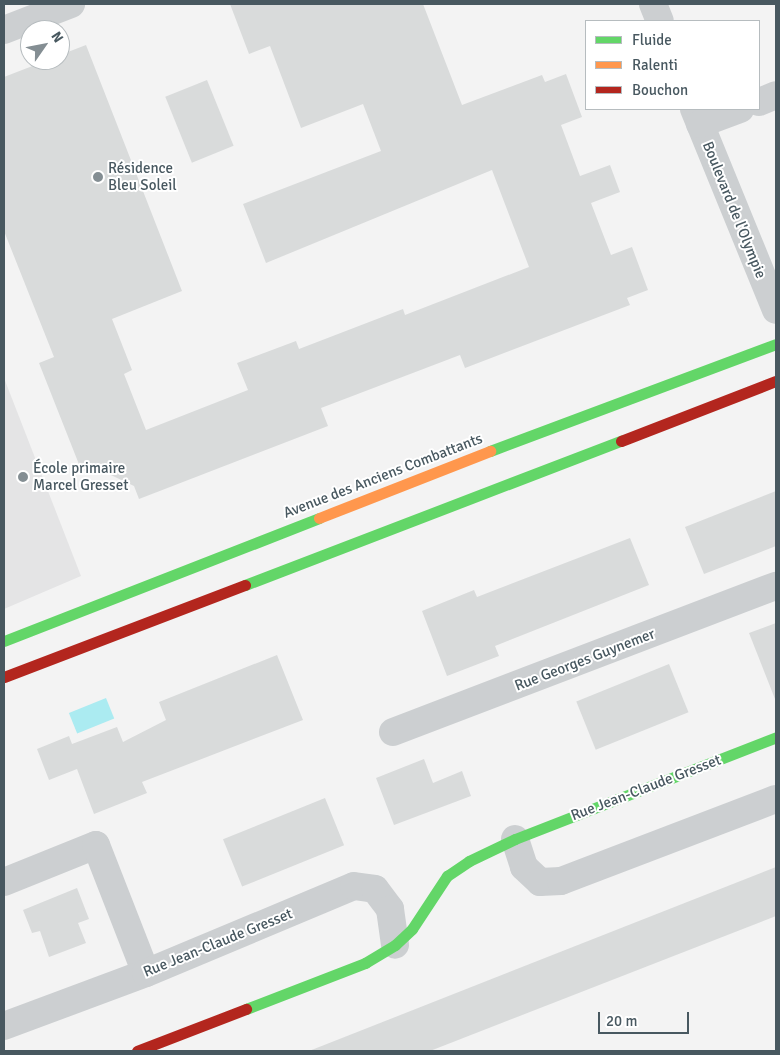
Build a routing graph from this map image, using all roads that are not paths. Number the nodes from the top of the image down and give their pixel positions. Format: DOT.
graph roads {
  1 [pos="71,4"];
  2 [pos="653,4"];
  3 [pos="14,19"];
  4 [pos="660,20"];
  5 [pos="722,110"];
  6 [pos="697,116"];
  7 [pos="776,310"];
  8 [pos="776,344"];
  9 [pos="776,381"];
  10 [pos="776,586"];
  11 [pos="4,641"];
  12 [pos="4,677"];
  13 [pos="393,732"];
  14 [pos="776,737"];
  15 [pos="776,799"];
  16 [pos="515,839"];
  17 [pos="4,882"];
  18 [pos="395,945"];
  19 [pos="146,973"];
  20 [pos="4,1026"];
  21 [pos="137,1051"];
  1 -- 3 [label="street"];
  2 -- 4 [label="street"];
  5 -- 6 [label="street"];
  6 -- 7 [label="street, Boulevard de l'Olympie"];
  8 -- 11 [label="main road, Avenue des Anciens Combattants"];
  9 -- 12 [label="main road"];
  10 -- 13 [label="street, Rue Georges Guynemer"];
  14 -- 16 [label="main road, Rue Jean-Claude Gresset"];
  15 -- 16 [label="street"];
  16 -- 18 [label="main road, Rue Jean-Claude Gresset"];
  17 -- 19 [label="street"];
  18 -- 19 [label="street, Rue Jean-Claude Gresset"];
  18 -- 21 [label="main road, Rue Jean-Claude Gresset"];
  19 -- 20 [label="street, Rue Jean-Claude Gresset"];
}
